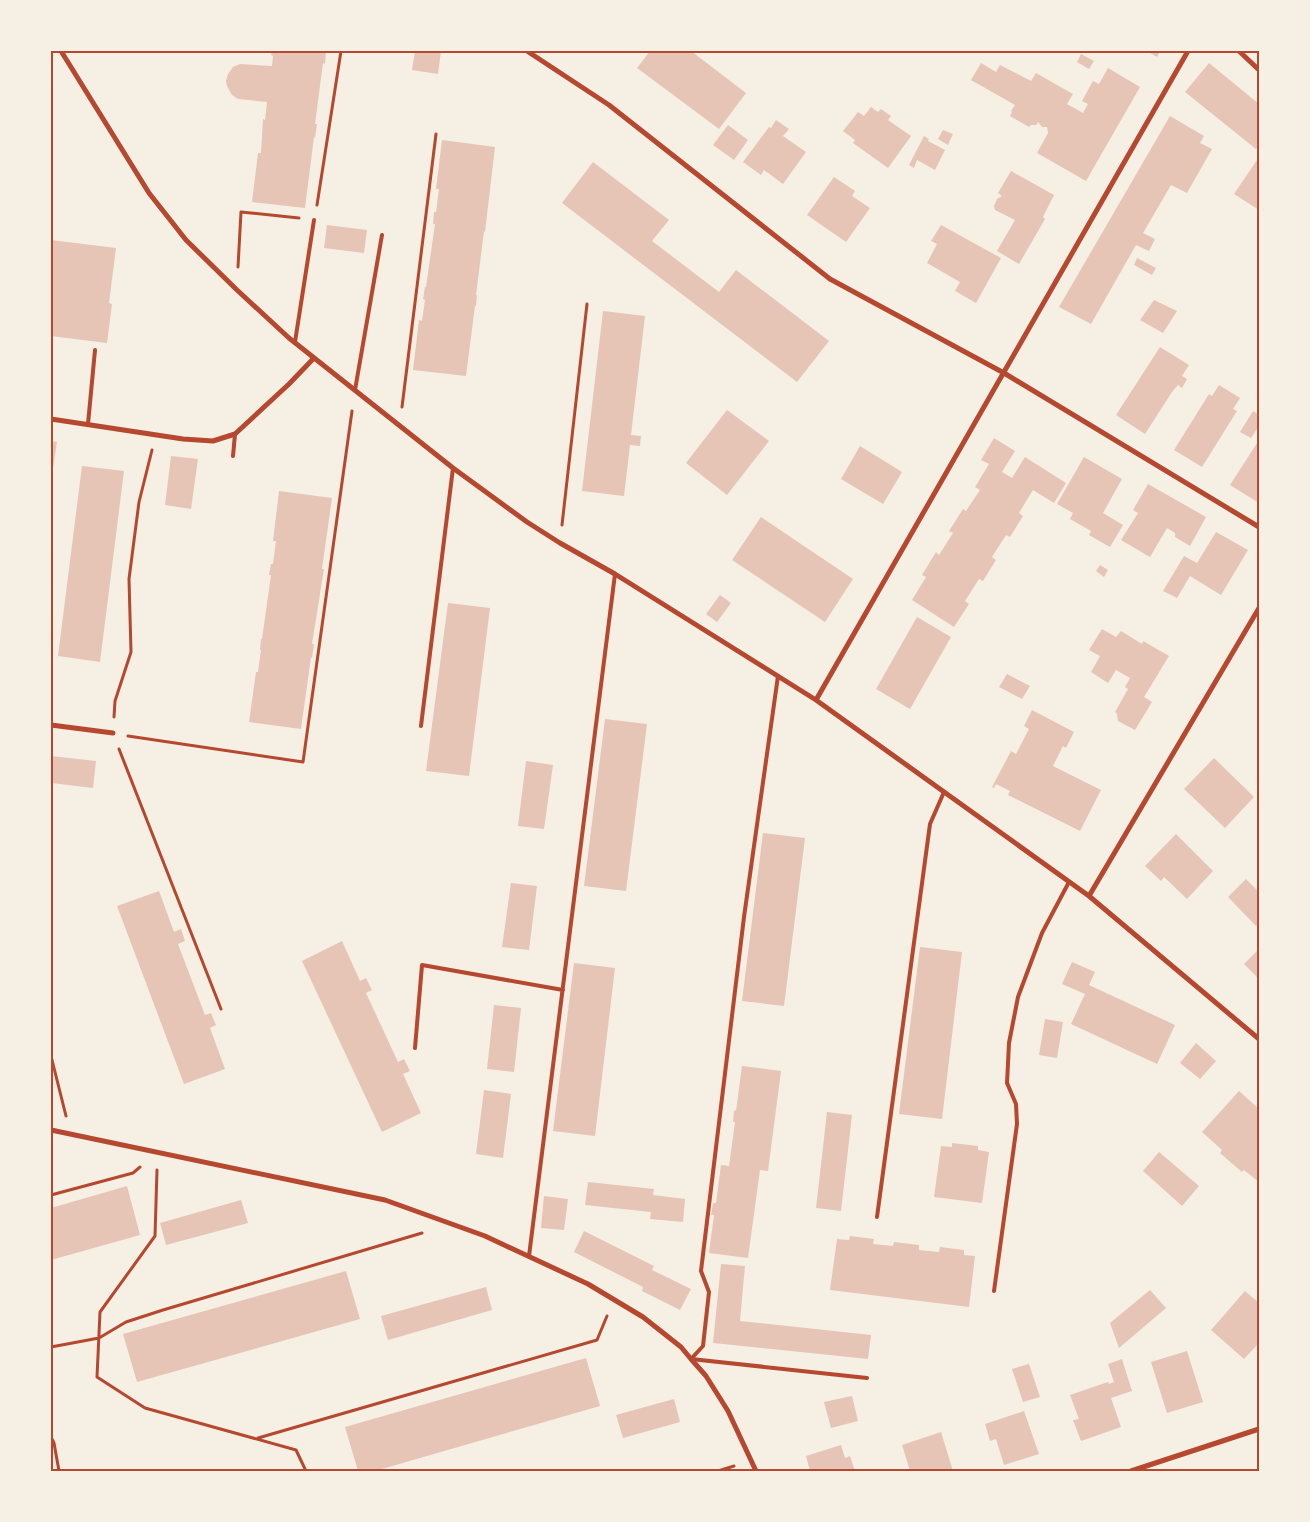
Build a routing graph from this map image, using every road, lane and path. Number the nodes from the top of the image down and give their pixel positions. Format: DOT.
graph roads {
  1 [pos="61,51"];
  2 [pos="341,51"];
  3 [pos="527,51"];
  4 [pos="1188,51"];
  5 [pos="1239,51"];
  6 [pos="1259,70"];
  7 [pos="436,134"];
  8 [pos="314,220"];
  9 [pos="382,235"];
  10 [pos="237,290"];
  11 [pos="587,304"];
  12 [pos="295,342"];
  13 [pos="95,350"];
  14 [pos="314,358"];
  15 [pos="1004,373"];
  16 [pos="355,391"];
  17 [pos="51,419"];
  18 [pos="88,424"];
  19 [pos="400,425"];
  20 [pos="235,434"];
  21 [pos="156,435"];
  22 [pos="233,456"];
  23 [pos="453,468"];
  24 [pos="1259,527"];
  25 [pos="560,543"];
  26 [pos="615,574"];
  27 [pos="1259,608"];
  28 [pos="778,676"];
  29 [pos="816,700"];
  30 [pos="51,725"];
  31 [pos="421,726"];
  32 [pos="113,734"];
  33 [pos="944,792"];
  34 [pos="1069,882"];
  35 [pos="1089,896"];
  36 [pos="563,990"];
  37 [pos="221,1008"];
  38 [pos="1259,1039"];
  39 [pos="415,1048"];
  40 [pos="51,1056"];
  41 [pos="51,1130"];
  42 [pos="71,1134"];
  43 [pos="157,1151"];
  44 [pos="51,1195"];
  45 [pos="877,1217"];
  46 [pos="451,1224"];
  47 [pos="529,1256"];
  48 [pos="994,1291"];
  49 [pos="614,1299"];
  50 [pos="99,1338"];
  51 [pos="51,1347"];
  52 [pos="691,1359"];
  53 [pos="867,1378"];
  54 [pos="1259,1429"];
  55 [pos="51,1437"];
  56 [pos="257,1438"];
  57 [pos="59,1471"];
  58 [pos="306,1471"];
  59 [pos="756,1471"];
  60 [pos="1130,1471"];
  1 -- 10 [label="street"];
  2 -- 8 [label="path"];
  3 -- 15 [label="street"];
  4 -- 15 [label="street"];
  5 -- 6 [label="street"];
  7 -- 19 [label="path"];
  8 -- 10 [label="path"];
  8 -- 12 [label="lane"];
  9 -- 16 [label="lane"];
  10 -- 12 [label="street"];
  11 -- 25 [label="path"];
  12 -- 14 [label="street"];
  13 -- 18 [label="lane"];
  14 -- 16 [label="street"];
  14 -- 20 [label="street"];
  15 -- 24 [label="street"];
  15 -- 29 [label="street"];
  16 -- 19 [label="street"];
  16 -- 32 [label="path"];
  17 -- 18 [label="street"];
  18 -- 21 [label="street"];
  19 -- 23 [label="street"];
  20 -- 21 [label="street"];
  20 -- 22 [label="lane"];
  21 -- 32 [label="path"];
  23 -- 25 [label="street"];
  23 -- 31 [label="lane"];
  25 -- 26 [label="street"];
  26 -- 28 [label="street"];
  26 -- 36 [label="lane"];
  27 -- 35 [label="street"];
  28 -- 29 [label="street"];
  28 -- 52 [label="lane"];
  29 -- 33 [label="street"];
  30 -- 32 [label="street"];
  32 -- 37 [label="path"];
  33 -- 34 [label="street"];
  33 -- 45 [label="lane"];
  34 -- 35 [label="street"];
  34 -- 48 [label="lane"];
  35 -- 38 [label="street"];
  36 -- 39 [label="lane"];
  36 -- 47 [label="lane"];
  40 -- 42 [label="path"];
  41 -- 42 [label="street"];
  42 -- 43 [label="street"];
  43 -- 44 [label="path"];
  43 -- 46 [label="street"];
  43 -- 50 [label="path"];
  46 -- 47 [label="street"];
  46 -- 50 [label="path"];
  47 -- 49 [label="street"];
  49 -- 52 [label="street"];
  49 -- 56 [label="path"];
  50 -- 51 [label="path"];
  50 -- 56 [label="path"];
  52 -- 53 [label="lane"];
  52 -- 59 [label="street"];
  54 -- 60 [label="street"];
  55 -- 57 [label="path"];
  56 -- 58 [label="path"];
}
